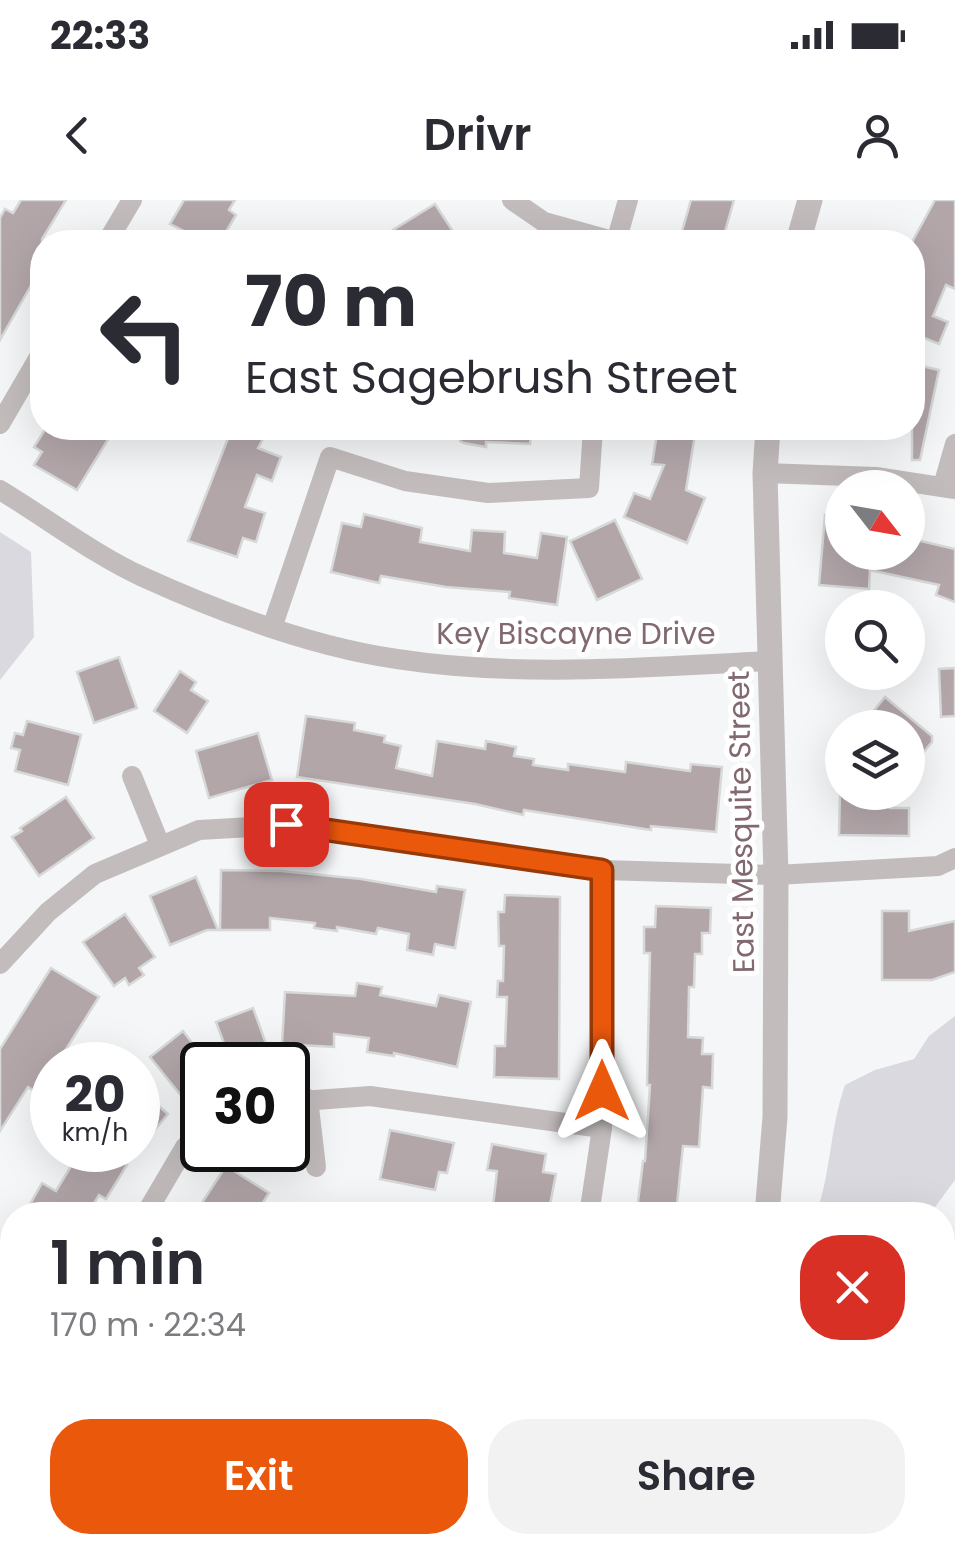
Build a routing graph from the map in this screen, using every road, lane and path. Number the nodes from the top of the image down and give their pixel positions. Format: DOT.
graph roads {
  1 [pos="132,200"];
  2 [pos="512,200"];
  3 [pos="628,200"];
  4 [pos="810,200"];
  5 [pos="114,230"];
  6 [pos="573,230"];
  7 [pos="619,230"];
  8 [pos="801,230"];
  9 [pos="30,373"];
  10 [pos="0,424"];
  11 [pos="592,440"];
  12 [pos="767,440"];
  13 [pos="955,444"];
  14 [pos="766,473"];
  15 [pos="949,488"];
  16 [pos="0,490"];
  17 [pos="272,628"];
  18 [pos="770,661"];
  19 [pos="132,776"];
  20 [pos="160,845"];
  21 [pos="955,858"];
  22 [pos="602,870"];
  23 [pos="776,875"];
  24 [pos="0,964"];
  25 [pos="310,1100"];
  26 [pos="602,1128"];
  27 [pos="310,1145"];
  28 [pos="180,1155"];
  29 [pos="316,1167"];
  30 [pos="153,1202"];
  31 [pos="591,1202"];
  32 [pos="767,1202"];
  1 -- 5 [label="street"];
  2 -- 6 [label="street"];
  3 -- 7 [label="street"];
  4 -- 8 [label="street"];
  9 -- 10 [label="street"];
  11 -- 17 [label="street"];
  12 -- 14 [label="street, East Mesquite Street"];
  13 -- 15 [label="street"];
  14 -- 15 [label="street"];
  14 -- 18 [label="street, East Mesquite Street"];
  16 -- 17 [label="street, Key Biscayne Drive"];
  17 -- 18 [label="street, Key Biscayne Drive"];
  18 -- 23 [label="street, East Mesquite Street"];
  19 -- 20 [label="street"];
  20 -- 22 [label="street"];
  20 -- 24 [label="street"];
  21 -- 23 [label="street"];
  22 -- 23 [label="street"];
  22 -- 26 [label="street"];
  23 -- 32 [label="street, East Mesquite Street"];
  25 -- 26 [label="street"];
  26 -- 31 [label="street"];
  27 -- 29 [label="street"];
  28 -- 30 [label="street"];
}
